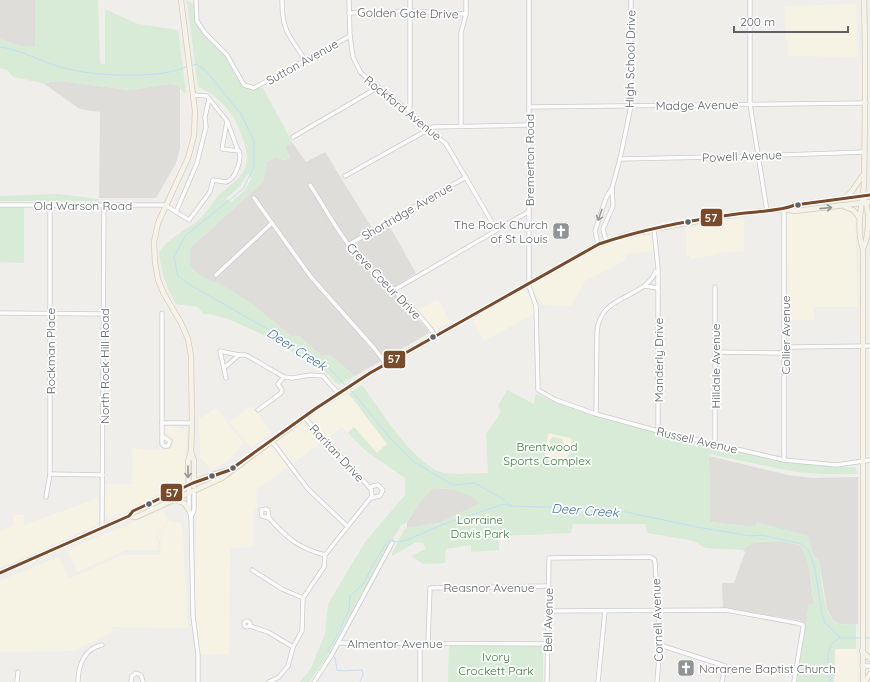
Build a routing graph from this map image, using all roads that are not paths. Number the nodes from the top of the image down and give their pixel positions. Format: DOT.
graph roads {
  1 [pos="181,0"];
  2 [pos="196,0"];
  3 [pos="282,0"];
  4 [pos="349,0"];
  5 [pos="410,0"];
  6 [pos="466,0"];
  7 [pos="530,0"];
  8 [pos="631,0"];
  9 [pos="750,0"];
  10 [pos="864,0"];
  11 [pos="410,11"];
  12 [pos="349,13"];
  13 [pos="466,14"];
  14 [pos="350,36"];
  15 [pos="305,60"];
  16 [pos="377,88"];
  17 [pos="193,95"];
  18 [pos="209,99"];
  19 [pos="866,103"];
  20 [pos="750,104"];
  21 [pos="631,106"];
  22 [pos="529,107"];
  23 [pos="410,112"];
  24 [pos="227,122"];
  25 [pos="529,125"];
  26 [pos="461,126"];
  27 [pos="429,128"];
  28 [pos="868,132"];
  29 [pos="293,137"];
  30 [pos="238,151"];
  31 [pos="864,152"];
  32 [pos="757,156"];
  33 [pos="620,159"];
  34 [pos="864,173"];
  35 [pos="345,176"];
  36 [pos="466,177"];
  37 [pos="310,185"];
  38 [pos="612,188"];
  39 [pos="863,196"];
  40 [pos="870,196"];
  41 [pos="254,198"];
  42 [pos="844,199"];
  43 [pos="866,203"];
  44 [pos="104,204"];
  45 [pos="0,205"];
  46 [pos="50,205"];
  47 [pos="165,205"];
  48 [pos="841,206"];
  49 [pos="784,209"];
  50 [pos="766,211"];
  51 [pos="176,212"];
  52 [pos="528,212"];
  53 [pos="859,217"];
  54 [pos="272,223"];
  55 [pos="496,229"];
  56 [pos="654,229"];
  57 [pos="868,237"];
  58 [pos="606,241"];
  59 [pos="598,244"];
  60 [pos="348,245"];
  61 [pos="863,249"];
  62 [pos="658,268"];
  63 [pos="216,275"];
  64 [pos="529,282"];
  65 [pos="645,286"];
  66 [pos="715,287"];
  67 [pos="658,288"];
  68 [pos="394,290"];
  69 [pos="0,313"];
  70 [pos="50,313"];
  71 [pos="162,313"];
  72 [pos="104,314"];
  73 [pos="435,335"];
  74 [pos="863,346"];
  75 [pos="870,346"];
  76 [pos="784,350"];
  77 [pos="715,352"];
  78 [pos="238,354"];
  79 [pos="386,364"];
  80 [pos="225,367"];
  81 [pos="284,376"];
  82 [pos="226,378"];
  83 [pos="538,390"];
  84 [pos="340,392"];
  85 [pos="258,410"];
  86 [pos="596,414"];
  87 [pos="304,417"];
  88 [pos="162,423"];
  89 [pos="192,423"];
  90 [pos="658,431"];
  91 [pos="162,436"];
  92 [pos="271,440"];
  93 [pos="715,444"];
  94 [pos="191,452"];
  95 [pos="784,460"];
  96 [pos="870,460"];
  97 [pos="863,462"];
  98 [pos="230,470"];
  99 [pos="194,472"];
  100 [pos="50,474"];
  101 [pos="103,475"];
  102 [pos="205,479"];
  103 [pos="194,484"];
  104 [pos="188,486"];
  105 [pos="370,488"];
  106 [pos="194,491"];
  107 [pos="189,493"];
  108 [pos="46,497"];
  109 [pos="371,498"];
  110 [pos="173,500"];
  111 [pos="189,510"];
  112 [pos="129,516"];
  113 [pos="192,516"];
  114 [pos="269,518"];
  115 [pos="347,526"];
  116 [pos="102,528"];
  117 [pos="392,543"];
  118 [pos="325,555"];
  119 [pos="654,559"];
  120 [pos="252,570"];
  121 [pos="0,573"];
  122 [pos="548,586"];
  123 [pos="303,598"];
  124 [pos="548,610"];
  125 [pos="605,611"];
  126 [pos="658,611"];
  127 [pos="250,626"];
  128 [pos="338,643"];
  129 [pos="420,643"];
  130 [pos="428,643"];
  131 [pos="548,644"];
  132 [pos="102,645"];
  133 [pos="660,645"];
  134 [pos="293,647"];
  135 [pos="862,651"];
  136 [pos="870,659"];
  137 [pos="862,666"];
  138 [pos="870,666"];
  139 [pos="18,672"];
  140 [pos="870,674"];
  141 [pos="17,682"];
  142 [pos="78,682"];
  143 [pos="131,682"];
  144 [pos="143,682"];
  145 [pos="198,682"];
  146 [pos="269,682"];
  147 [pos="314,682"];
  148 [pos="420,682"];
  149 [pos="547,682"];
  150 [pos="598,682"];
  151 [pos="657,682"];
  152 [pos="722,682"];
  153 [pos="794,682"];
  154 [pos="864,682"];
  1 -- 17 [label="main road"];
  2 -- 15 [label="street, Sutton Avenue"];
  3 -- 15 [label="street"];
  4 -- 12 [label="street, Rockford Avenue"];
  5 -- 11 [label="street"];
  6 -- 13 [label="street"];
  7 -- 22 [label="street, Bremerton Road"];
  8 -- 21 [label="street, High School Drive"];
  9 -- 20 [label="street"];
  10 -- 19 [label="main road"];
  11 -- 12 [label="street, Golden Gate Drive"];
  11 -- 13 [label="street, Golden Gate Drive"];
  11 -- 23 [label="street"];
  12 -- 14 [label="street, Rockford Avenue"];
  13 -- 26 [label="street"];
  14 -- 15 [label="street, Sutton Avenue"];
  14 -- 16 [label="street, Rockford Avenue"];
  16 -- 23 [label="street, Rockford Avenue"];
  16 -- 29 [label="street"];
  17 -- 18 [label="street"];
  17 -- 47 [label="main road"];
  18 -- 24 [label="street"];
  18 -- 51 [label="street"];
  19 -- 20 [label="street, Madge Avenue"];
  19 -- 28 [label="main road"];
  20 -- 21 [label="street, Madge Avenue"];
  20 -- 32 [label="street"];
  21 -- 22 [label="street, Madge Avenue"];
  21 -- 33 [label="street, High School Drive"];
  22 -- 25 [label="street, Bremerton Road"];
  23 -- 27 [label="street, Rockford Avenue"];
  24 -- 30 [label="street"];
  24 -- 30 [label="street"];
  25 -- 26 [label="street"];
  25 -- 52 [label="street, Bremerton Road"];
  26 -- 27 [label="street"];
  27 -- 35 [label="street"];
  27 -- 36 [label="street, Rockford Avenue"];
  28 -- 31 [label="main road"];
  30 -- 51 [label="street"];
  31 -- 32 [label="street, Powell Avenue"];
  31 -- 34 [label="main road"];
  32 -- 33 [label="street, Powell Avenue"];
  32 -- 50 [label="street"];
  33 -- 38 [label="street, High School Drive"];
  34 -- 39 [label="main road"];
  34 -- 42 [label="main road"];
  36 -- 55 [label="street, Rockford Avenue"];
  36 -- 60 [label="street, Shortridge Avenue"];
  37 -- 60 [label="street, Creve Coeur Drive"];
  38 -- 58 [label="street, High School Drive"];
  38 -- 59 [label="street, High School Drive, one-way"];
  39 -- 40 [label="main road"];
  39 -- 42 [label="main road"];
  39 -- 43 [label="main road"];
  41 -- 54 [label="street"];
  42 -- 49 [label="main road"];
  43 -- 48 [label="main road"];
  43 -- 53 [label="main road"];
  43 -- 57 [label="main road"];
  44 -- 46 [label="street, Old Warson Road"];
  44 -- 47 [label="street, Old Warson Road"];
  44 -- 72 [label="street, North Rock Hill Road"];
  45 -- 46 [label="street, Old Warson Road"];
  46 -- 70 [label="street, Rockman Place"];
  47 -- 51 [label="street"];
  47 -- 89 [label="main road"];
  49 -- 48 [label="main road, one-way"];
  48 -- 53 [label="main road"];
  49 -- 50 [label="main road"];
  49 -- 76 [label="street, Collier Avenue"];
  50 -- 56 [label="main road"];
  52 -- 55 [label="street"];
  52 -- 64 [label="street, Bremerton Road"];
  53 -- 61 [label="main road"];
  54 -- 63 [label="street"];
  54 -- 79 [label="street"];
  55 -- 68 [label="street"];
  56 -- 58 [label="main road"];
  56 -- 62 [label="street, Manderly Drive"];
  57 -- 61 [label="main road"];
  58 -- 59 [label="main road"];
  59 -- 64 [label="main road"];
  60 -- 68 [label="street, Creve Coeur Drive"];
  61 -- 74 [label="main road"];
  62 -- 65 [label="street"];
  62 -- 67 [label="street, Manderly Drive"];
  64 -- 73 [label="main road"];
  64 -- 83 [label="street, Bremerton Road"];
  65 -- 67 [label="street"];
  65 -- 86 [label="street"];
  66 -- 77 [label="street, Hilldale Avenue"];
  67 -- 90 [label="street, Manderly Drive"];
  68 -- 73 [label="street, Creve Coeur Drive"];
  69 -- 70 [label="street"];
  70 -- 72 [label="street"];
  70 -- 100 [label="street, Rockman Place"];
  71 -- 88 [label="street"];
  72 -- 101 [label="street, North Rock Hill Road"];
  73 -- 79 [label="main road"];
  74 -- 75 [label="street"];
  74 -- 76 [label="street"];
  74 -- 97 [label="main road"];
  76 -- 77 [label="street"];
  76 -- 95 [label="street, Collier Avenue"];
  77 -- 93 [label="street, Hilldale Avenue"];
  78 -- 80 [label="street"];
  78 -- 80 [label="street"];
  78 -- 81 [label="street"];
  79 -- 84 [label="main road"];
  80 -- 82 [label="street"];
  81 -- 84 [label="street"];
  81 -- 85 [label="street"];
  83 -- 86 [label="street, Russell Avenue"];
  84 -- 87 [label="main road"];
  86 -- 90 [label="street, Russell Avenue"];
  87 -- 92 [label="main road"];
  87 -- 105 [label="street, Raritan Drive"];
  88 -- 89 [label="street"];
  88 -- 91 [label="street"];
  89 -- 94 [label="main road"];
  90 -- 93 [label="street, Russell Avenue"];
  92 -- 98 [label="main road"];
  92 -- 115 [label="street"];
  93 -- 95 [label="street, Russell Avenue"];
  94 -- 99 [label="main road"];
  94 -- 104 [label="main road, one-way"];
  95 -- 97 [label="street, Russell Avenue"];
  96 -- 97 [label="street, Russell Avenue"];
  97 -- 135 [label="main road"];
  98 -- 102 [label="main road"];
  98 -- 106 [label="main road"];
  99 -- 102 [label="main road"];
  99 -- 103 [label="main road"];
  100 -- 101 [label="street"];
  100 -- 108 [label="street, Rockman Place"];
  101 -- 116 [label="street, North Rock Hill Road"];
  102 -- 103 [label="main road"];
  103 -- 104 [label="main road"];
  103 -- 106 [label="main road"];
  104 -- 107 [label="main road"];
  104 -- 112 [label="main road"];
  105 -- 109 [label="street"];
  105 -- 109 [label="street"];
  106 -- 107 [label="main road"];
  106 -- 113 [label="street"];
  107 -- 110 [label="main road"];
  107 -- 111 [label="street"];
  109 -- 115 [label="street"];
  110 -- 111 [label="main road"];
  110 -- 112 [label="main road"];
  111 -- 113 [label="street"];
  112 -- 116 [label="main road"];
  113 -- 145 [label="street"];
  114 -- 118 [label="street"];
  115 -- 118 [label="street"];
  116 -- 121 [label="main road"];
  117 -- 128 [label="street"];
  118 -- 123 [label="street"];
  119 -- 122 [label="street, Bell Avenue"];
  119 -- 126 [label="street, Cornell Avenue"];
  120 -- 123 [label="street"];
  122 -- 124 [label="street, Bell Avenue"];
  122 -- 130 [label="street, Reasnor Avenue"];
  123 -- 134 [label="street"];
  124 -- 125 [label="street"];
  124 -- 131 [label="street, Bell Avenue"];
  125 -- 126 [label="street"];
  125 -- 150 [label="street"];
  126 -- 133 [label="street, Cornell Avenue"];
  126 -- 153 [label="street"];
  127 -- 134 [label="street"];
  128 -- 129 [label="street, Almentor Avenue"];
  128 -- 147 [label="street"];
  129 -- 130 [label="street, Almentor Avenue"];
  129 -- 148 [label="street"];
  130 -- 131 [label="street, Almentor Avenue"];
  131 -- 149 [label="street, Bell Avenue"];
  132 -- 142 [label="street"];
  133 -- 151 [label="street, Cornell Avenue"];
  133 -- 152 [label="street"];
  134 -- 146 [label="street"];
  135 -- 136 [label="main road"];
  135 -- 137 [label="main road"];
  137 -- 138 [label="street"];
  137 -- 154 [label="main road"];
  139 -- 141 [label="street"];
  140 -- 154 [label="main road"];
  143 -- 144 [label="street"];
}
